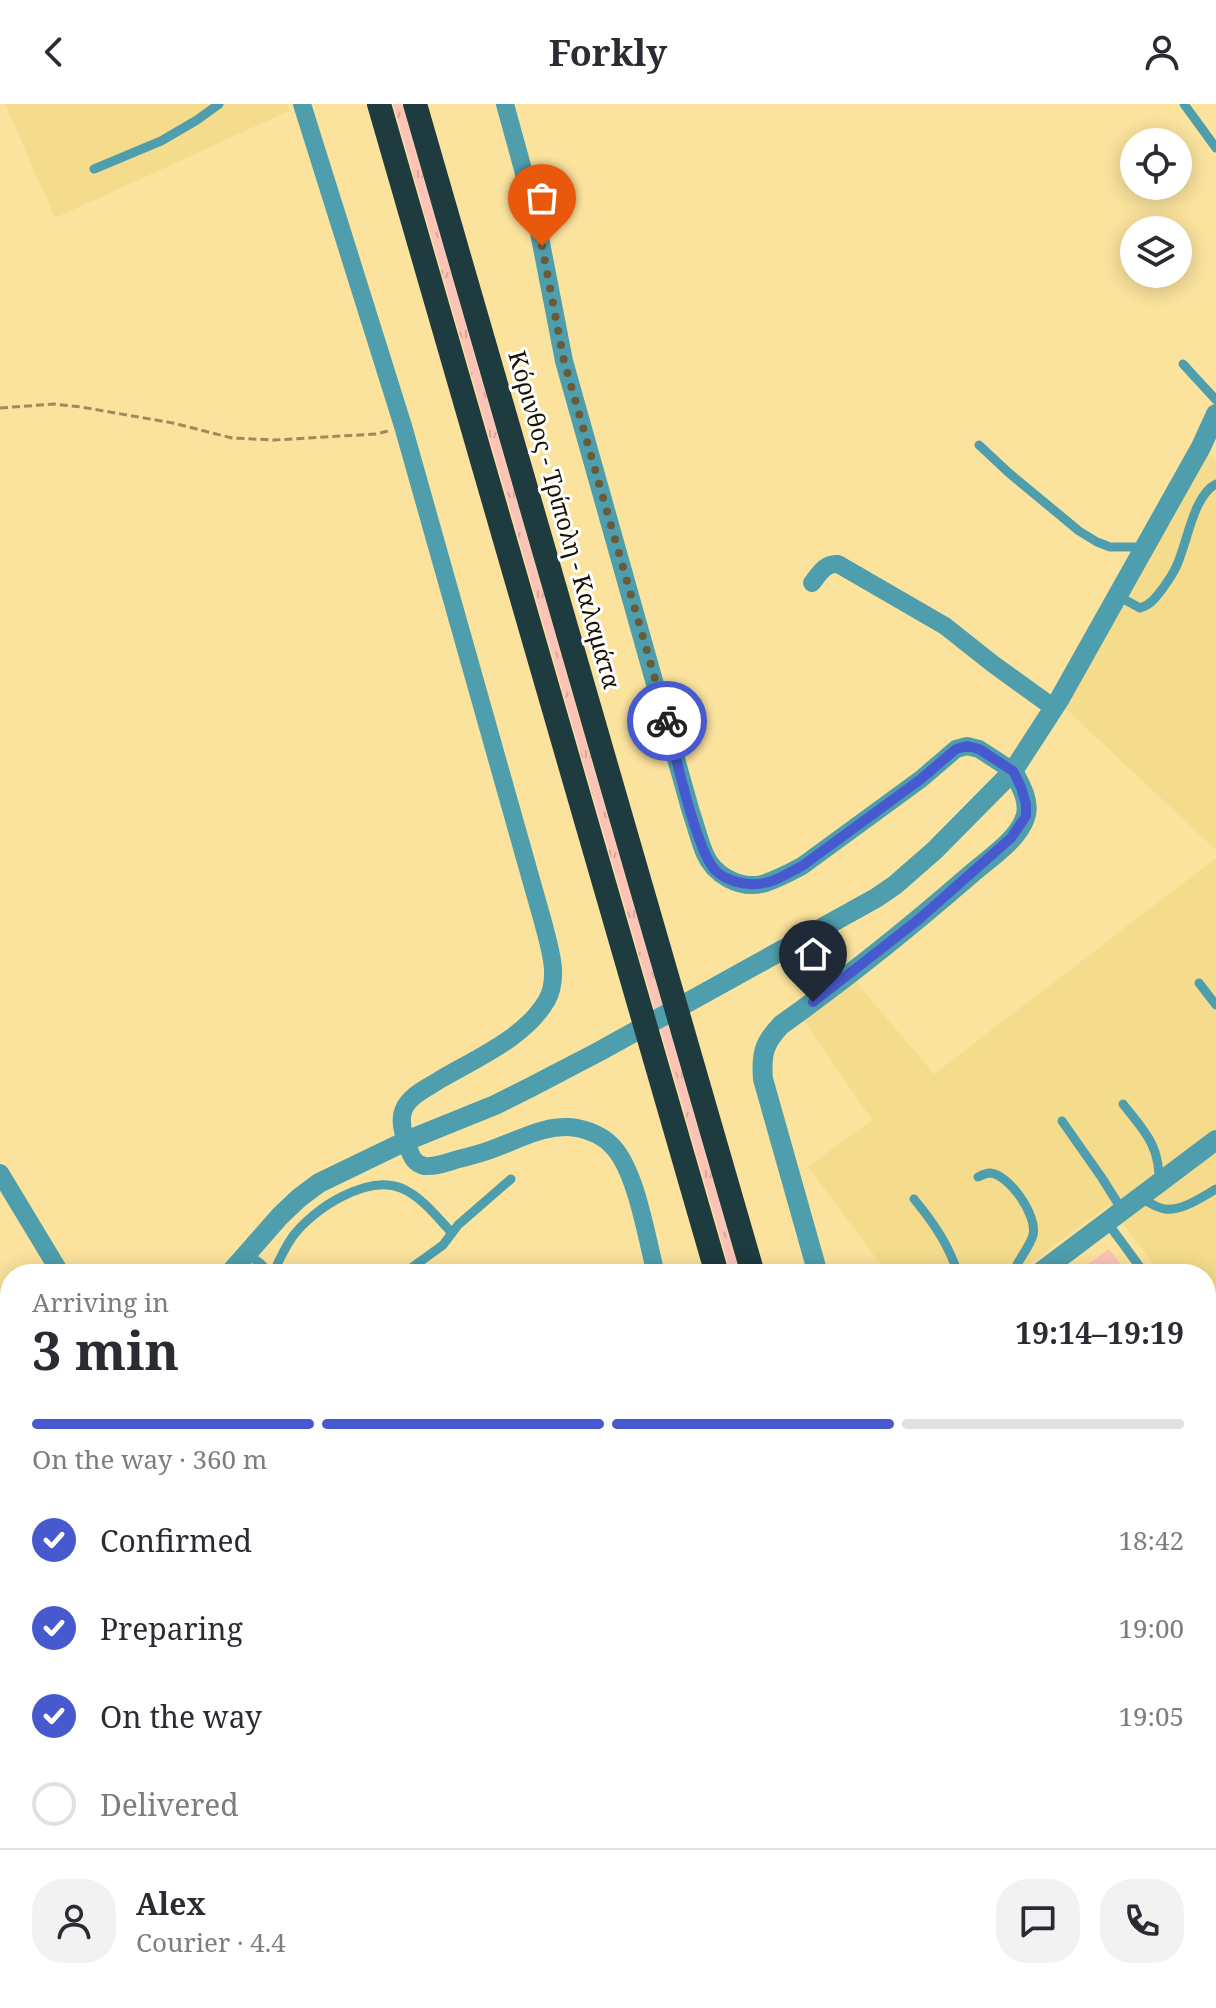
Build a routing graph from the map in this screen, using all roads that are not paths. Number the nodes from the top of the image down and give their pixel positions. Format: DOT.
graph roads {
  1 [pos="219,104"];
  2 [pos="302,104"];
  3 [pos="379,104"];
  4 [pos="415,104"];
  5 [pos="505,104"];
  6 [pos="1184,104"];
  7 [pos="1216,148"];
  8 [pos="94,169"];
  9 [pos="410,249"];
  10 [pos="476,258"];
  11 [pos="429,276"];
  12 [pos="1183,364"];
  13 [pos="494,379"];
  14 [pos="1216,400"];
  15 [pos="1216,414"];
  16 [pos="979,445"];
  17 [pos="1216,484"];
  18 [pos="1145,547"];
  19 [pos="812,583"];
  20 [pos="1118,596"];
  21 [pos="1054,708"];
  22 [pos="1013,771"];
  23 [pos="1199,983"];
  24 [pos="1216,1005"];
  25 [pos="1123,1104"];
  26 [pos="1062,1121"];
  27 [pos="1216,1140"];
  28 [pos="406,1141"];
  29 [pos="0,1173"];
  30 [pos="978,1177"];
  31 [pos="511,1179"];
  32 [pos="1159,1183"];
  33 [pos="1216,1189"];
  34 [pos="1140,1197"];
  35 [pos="914,1199"];
  36 [pos="1114,1216"];
  37 [pos="452,1233"];
  38 [pos="247,1254"];
  39 [pos="55,1264"];
  40 [pos="238,1264"];
  41 [pos="261,1264"];
  42 [pos="276,1264"];
  43 [pos="417,1264"];
  44 [pos="653,1264"];
  45 [pos="714,1264"];
  46 [pos="750,1264"];
  47 [pos="815,1264"];
  48 [pos="955,1264"];
  49 [pos="1017,1264"];
  50 [pos="1051,1264"];
  51 [pos="1140,1264"];
  1 -- 8 [label="lane"];
  2 -- 28 [label="street"];
  3 -- 11 [label="highway"];
  4 -- 13 [label="highway, Κόρινθος - Τρίπολη - Καλαμάτα"];
  5 -- 22 [label="street"];
  6 -- 7 [label="lane"];
  9 -- 11 [label="highway"];
  10 -- 13 [label="highway"];
  11 -- 45 [label="highway"];
  12 -- 14 [label="lane"];
  13 -- 46 [label="highway, Κόρινθος - Τρίπολη - Καλαμάτα"];
  15 -- 18 [label="street"];
  16 -- 18 [label="lane"];
  17 -- 20 [label="lane"];
  18 -- 20 [label="street"];
  19 -- 21 [label="street"];
  20 -- 21 [label="street"];
  21 -- 22 [label="street"];
  22 -- 28 [label="street"];
  22 -- 47 [label="street"];
  23 -- 24 [label="lane"];
  25 -- 32 [label="lane"];
  26 -- 36 [label="lane"];
  27 -- 32 [label="street"];
  28 -- 38 [label="street"];
  28 -- 44 [label="street"];
  29 -- 39 [label="street"];
  30 -- 49 [label="lane"];
  31 -- 37 [label="lane"];
  32 -- 34 [label="street"];
  33 -- 34 [label="lane"];
  34 -- 36 [label="street"];
  35 -- 48 [label="lane"];
  36 -- 50 [label="street"];
  36 -- 51 [label="lane"];
  37 -- 42 [label="lane"];
  37 -- 43 [label="lane"];
  38 -- 40 [label="street"];
  38 -- 41 [label="lane"];
}
